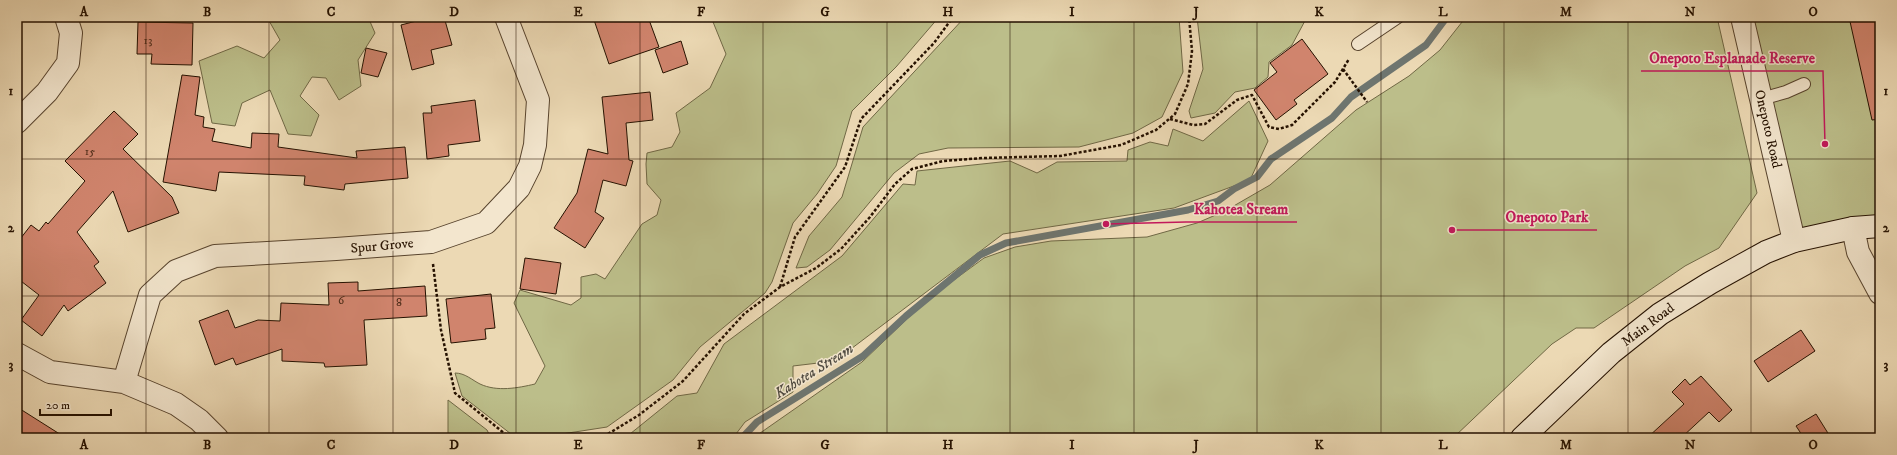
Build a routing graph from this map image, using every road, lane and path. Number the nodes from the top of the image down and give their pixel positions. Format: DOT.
graph roads {
  1 [pos="66,17"];
  2 [pos="506,17"];
  3 [pos="953,17"];
  4 [pos="1189,17"];
  5 [pos="1398,17"];
  6 [pos="1742,17"];
  7 [pos="1358,44"];
  8 [pos="1343,69"];
  9 [pos="1804,84"];
  10 [pos="1760,99"];
  11 [pos="1367,102"];
  12 [pos="1170,118"];
  13 [pos="17,122"];
  14 [pos="1880,226"];
  15 [pos="1853,228"];
  16 [pos="1794,241"];
  17 [pos="431,242"];
  18 [pos="780,287"];
  19 [pos="1880,293"];
  20 [pos="17,354"];
  21 [pos="124,382"];
  22 [pos="217,438"];
  23 [pos="510,438"];
  24 [pos="598,438"];
  25 [pos="1522,438"];
  1 -- 13 [label="street"];
  2 -- 17 [label="street, Spur Grove"];
  3 -- 18 [label="path"];
  4 -- 12 [label="path"];
  5 -- 7 [label="lane"];
  6 -- 10 [label="street, Onepoto Road"];
  7 -- 8 [label="path"];
  8 -- 11 [label="path"];
  8 -- 12 [label="path"];
  9 -- 10 [label="lane"];
  10 -- 16 [label="street, Onepoto Road"];
  12 -- 18 [label="path"];
  14 -- 15 [label="street, Main Road"];
  15 -- 16 [label="street, Main Road"];
  15 -- 19 [label="street"];
  16 -- 25 [label="street, Main Road"];
  17 -- 21 [label="street, Spur Grove"];
  17 -- 23 [label="path"];
  18 -- 24 [label="path"];
  20 -- 21 [label="street"];
  21 -- 22 [label="street"];
}
